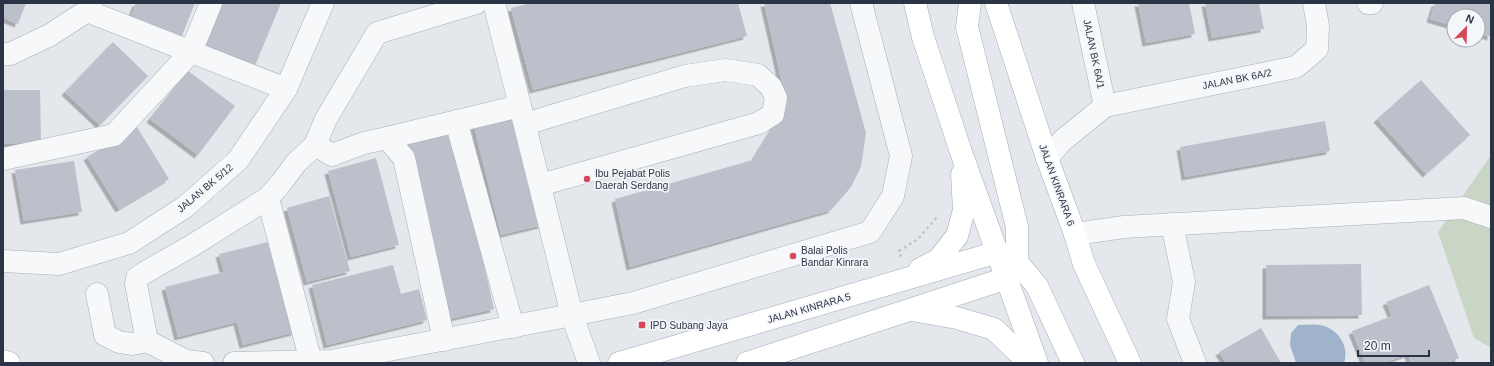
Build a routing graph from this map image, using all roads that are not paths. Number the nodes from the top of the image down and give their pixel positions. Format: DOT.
graph roads {
  1 [pos="211,3"];
  2 [pos="323,3"];
  3 [pos="476,3"];
  4 [pos="494,3"];
  5 [pos="861,3"];
  6 [pos="915,3"];
  7 [pos="970,3"];
  8 [pos="996,3"];
  9 [pos="1083,3"];
  10 [pos="1314,3"];
  11 [pos="1368,3"];
  12 [pos="1372,3"];
  13 [pos="89,7"];
  14 [pos="191,52"];
  15 [pos="3,54"];
  16 [pos="286,89"];
  17 [pos="1105,106"];
  18 [pos="523,115"];
  19 [pos="456,121"];
  20 [pos="387,138"];
  21 [pos="315,145"];
  22 [pos="961,152"];
  23 [pos="1047,158"];
  24 [pos="3,159"];
  25 [pos="540,185"];
  26 [pos="268,198"];
  27 [pos="1491,217"];
  28 [pos="1172,224"];
  29 [pos="1075,234"];
  30 [pos="3,261"];
  31 [pos="1007,264"];
  32 [pos="895,283"];
  33 [pos="97,294"];
  34 [pos="909,310"];
  35 [pos="572,315"];
  36 [pos="513,327"];
  37 [pos="444,340"];
  38 [pos="147,341"];
  39 [pos="3,361"];
  40 [pos="311,362"];
  41 [pos="9,363"];
  42 [pos="203,363"];
  43 [pos="234,363"];
  44 [pos="589,363"];
  45 [pos="619,363"];
  46 [pos="746,363"];
  47 [pos="1029,363"];
  48 [pos="1037,363"];
  49 [pos="1073,363"];
  50 [pos="1130,363"];
  51 [pos="1195,363"];
  1 -- 14 [label="street"];
  2 -- 16 [label="street, JALAN BK 5/12"];
  3 -- 21 [label="street"];
  4 -- 18 [label="street"];
  5 -- 35 [label="street"];
  6 -- 22 [label="main road"];
  7 -- 31 [label="main road"];
  8 -- 23 [label="main road, JALAN KINRARA 6"];
  9 -- 17 [label="street, JALAN BK 6A/1"];
  10 -- 17 [label="street, JALAN BK 6A/2"];
  11 -- 12 [label="street"];
  13 -- 14 [label="street"];
  13 -- 15 [label="street"];
  14 -- 16 [label="street"];
  14 -- 24 [label="street"];
  16 -- 30 [label="street, JALAN BK 5/12"];
  17 -- 23 [label="street"];
  18 -- 19 [label="street"];
  18 -- 25 [label="street"];
  18 -- 25 [label="street"];
  19 -- 20 [label="street"];
  19 -- 36 [label="street"];
  20 -- 21 [label="street"];
  20 -- 37 [label="street"];
  21 -- 26 [label="street"];
  22 -- 31 [label="main road"];
  22 -- 32 [label="main road"];
  23 -- 29 [label="main road, JALAN KINRARA 6"];
  25 -- 35 [label="street"];
  26 -- 38 [label="street"];
  26 -- 40 [label="street"];
  27 -- 28 [label="street"];
  28 -- 29 [label="street"];
  28 -- 51 [label="street"];
  29 -- 50 [label="main road, JALAN KINRARA 6"];
  31 -- 32 [label="main road, JALAN KINRARA 5"];
  31 -- 34 [label="main road"];
  31 -- 48 [label="main road"];
  31 -- 49 [label="main road"];
  32 -- 45 [label="main road, JALAN KINRARA 5"];
  33 -- 38 [label="street"];
  34 -- 46 [label="main road"];
  34 -- 47 [label="main road"];
  35 -- 36 [label="street"];
  35 -- 44 [label="street"];
  36 -- 37 [label="street"];
  37 -- 40 [label="street"];
  38 -- 42 [label="street"];
  39 -- 41 [label="main road"];
  40 -- 43 [label="street"];
}
